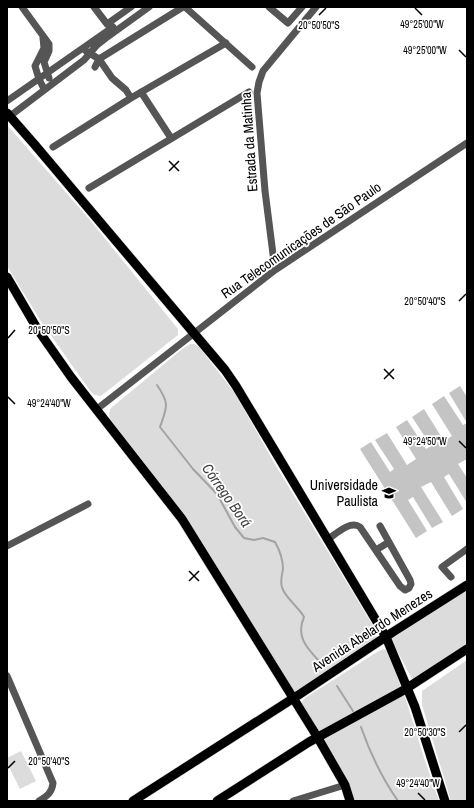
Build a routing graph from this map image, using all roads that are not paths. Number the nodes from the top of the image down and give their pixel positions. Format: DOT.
graph roads {
  1 [pos="22,7"];
  2 [pos="94,7"];
  3 [pos="131,7"];
  4 [pos="142,7"];
  5 [pos="149,7"];
  6 [pos="184,7"];
  7 [pos="269,7"];
  8 [pos="302,7"];
  9 [pos="316,7"];
  10 [pos="43,36"];
  11 [pos="226,43"];
  12 [pos="83,48"];
  13 [pos="90,54"];
  14 [pos="99,59"];
  15 [pos="84,60"];
  16 [pos="44,62"];
  17 [pos="35,66"];
  18 [pos="95,67"];
  19 [pos="252,67"];
  20 [pos="108,72"];
  21 [pos="47,74"];
  22 [pos="39,79"];
  23 [pos="52,84"];
  24 [pos="44,90"];
  25 [pos="21,92"];
  26 [pos="141,92"];
  27 [pos="249,92"];
  28 [pos="131,98"];
  29 [pos="7,101"];
  30 [pos="28,101"];
  31 [pos="8,115"];
  32 [pos="171,138"];
  33 [pos="467,143"];
  34 [pos="53,147"];
  35 [pos="89,188"];
  36 [pos="275,270"];
  37 [pos="7,277"];
  38 [pos="194,333"];
  39 [pos="96,409"];
  40 [pos="88,504"];
  41 [pos="380,526"];
  42 [pos="327,540"];
  43 [pos="389,542"];
  44 [pos="7,546"];
  45 [pos="467,549"];
  46 [pos="376,550"];
  47 [pos="451,577"];
  48 [pos="467,585"];
  49 [pos="386,637"];
  50 [pos="467,649"];
  51 [pos="7,676"];
  52 [pos="408,688"];
  53 [pos="293,698"];
  54 [pos="318,738"];
  55 [pos="345,785"];
  56 [pos="39,801"];
  57 [pos="133,801"];
  58 [pos="217,801"];
  59 [pos="293,801"];
  60 [pos="350,801"];
  61 [pos="445,801"];
  1 -- 10 [label="street"];
  2 -- 3 [label="street"];
  4 -- 12 [label="street"];
  5 -- 13 [label="street"];
  6 -- 11 [label="street"];
  6 -- 14 [label="street"];
  7 -- 8 [label="street"];
  9 -- 36 [label="street, Estrada da Matinha"];
  10 -- 16 [label="street"];
  10 -- 17 [label="street"];
  11 -- 19 [label="street"];
  11 -- 26 [label="street"];
  12 -- 13 [label="street"];
  12 -- 21 [label="street"];
  13 -- 14 [label="street"];
  13 -- 15 [label="street"];
  14 -- 18 [label="street"];
  14 -- 20 [label="street"];
  15 -- 18 [label="street"];
  15 -- 23 [label="street"];
  16 -- 17 [label="street"];
  16 -- 21 [label="street"];
  17 -- 22 [label="street"];
  18 -- 20 [label="street"];
  20 -- 28 [label="street"];
  21 -- 22 [label="street"];
  21 -- 23 [label="street"];
  22 -- 24 [label="street"];
  22 -- 25 [label="street"];
  23 -- 24 [label="street"];
  24 -- 30 [label="street"];
  25 -- 29 [label="street"];
  25 -- 30 [label="street"];
  26 -- 28 [label="street"];
  26 -- 32 [label="street"];
  27 -- 32 [label="street"];
  28 -- 34 [label="street"];
  30 -- 31 [label="street"];
  31 -- 38 [label="main road"];
  32 -- 35 [label="street"];
  33 -- 36 [label="street, Rua Telecomunicações de São Paulo"];
  36 -- 38 [label="street, Rua Telecomunicações de São Paulo"];
  37 -- 39 [label="main road"];
  38 -- 39 [label="street, Rua Telecomunicações de São Paulo"];
  38 -- 42 [label="main road"];
  39 -- 53 [label="main road"];
  40 -- 44 [label="street"];
  41 -- 43 [label="street"];
  42 -- 46 [label="street"];
  42 -- 49 [label="main road"];
  43 -- 46 [label="street"];
  43 -- 46 [label="street"];
  45 -- 47 [label="street"];
  48 -- 49 [label="main road, Avenida Abelardo Menezes"];
  49 -- 52 [label="main road"];
  49 -- 53 [label="main road, Avenida Abelardo Menezes"];
  50 -- 52 [label="main road"];
  51 -- 56 [label="street"];
  52 -- 54 [label="main road"];
  52 -- 61 [label="main road"];
  53 -- 54 [label="main road"];
  53 -- 57 [label="main road, Avenida Abelardo Menezes"];
  54 -- 55 [label="main road"];
  54 -- 58 [label="main road"];
  55 -- 59 [label="street"];
  55 -- 60 [label="main road"];
}
